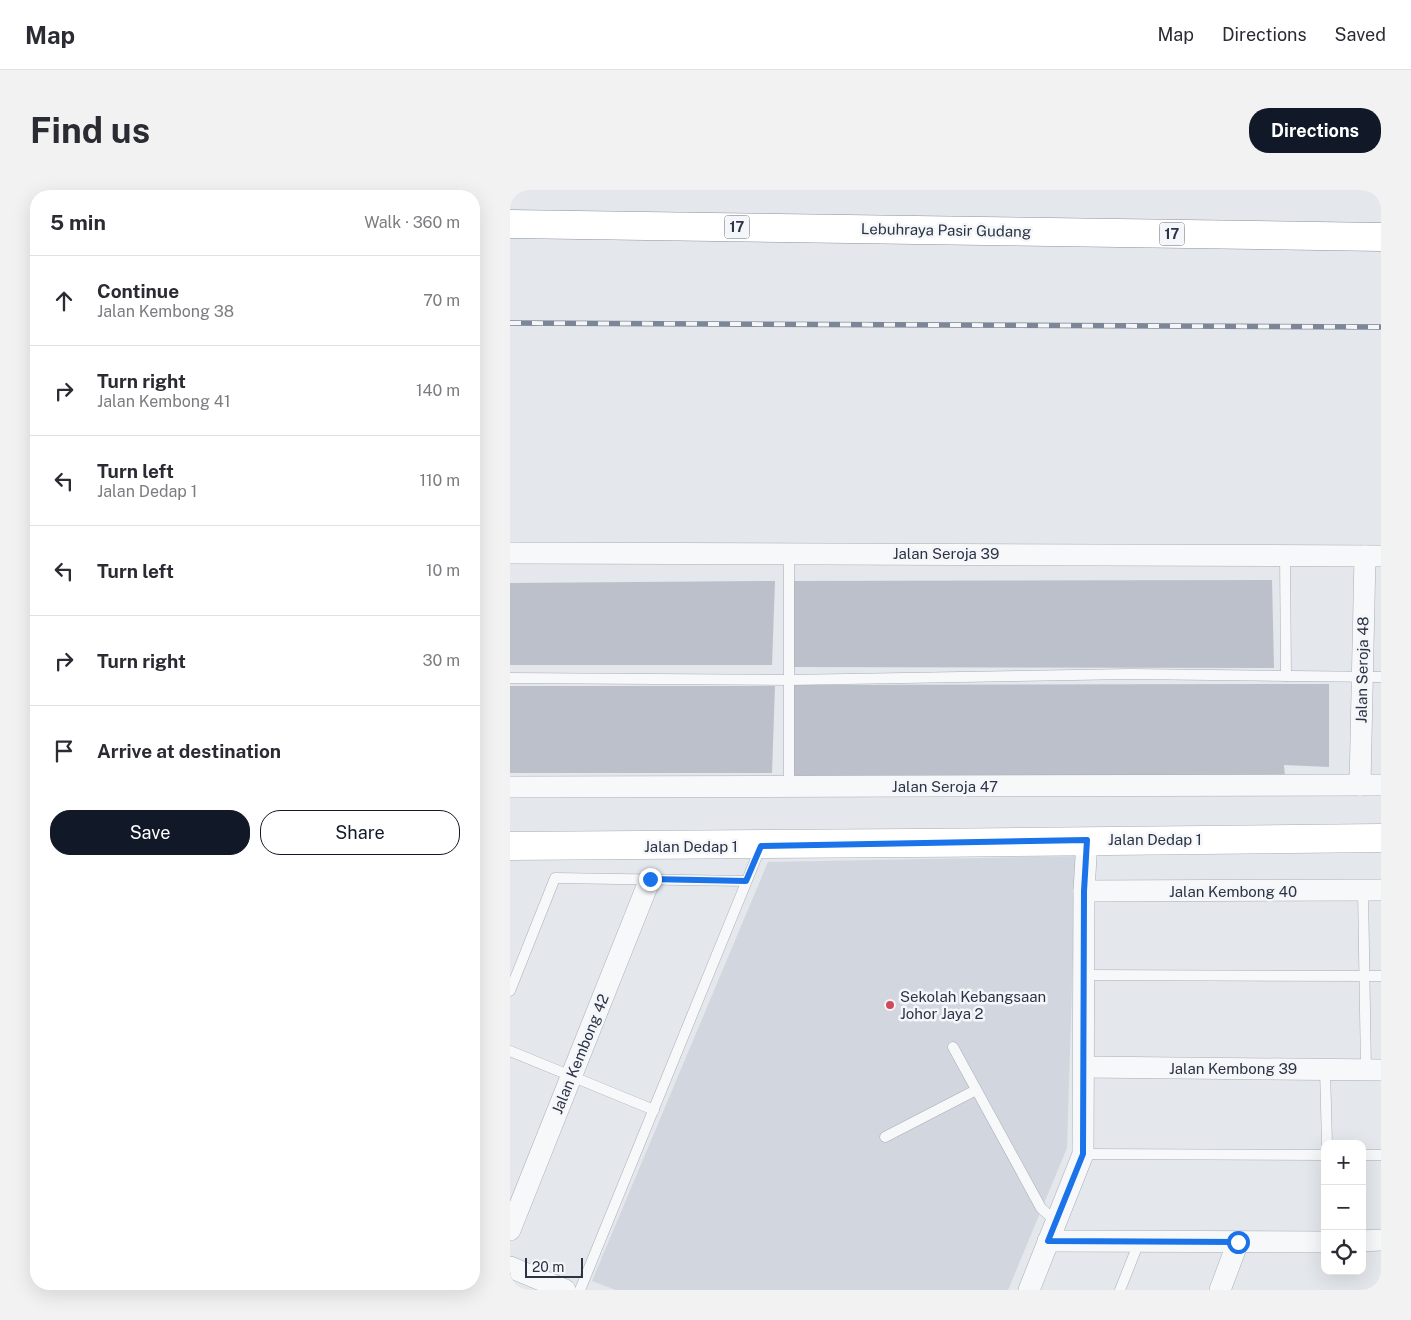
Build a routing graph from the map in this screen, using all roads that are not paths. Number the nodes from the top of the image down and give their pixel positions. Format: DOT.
graph roads {
  1 [pos="510,224"];
  2 [pos="1381,237"];
  3 [pos="789,552"];
  4 [pos="510,553"];
  5 [pos="1285,555"];
  6 [pos="1373,556"];
  7 [pos="1286,676"];
  8 [pos="1372,677"];
  9 [pos="510,678"];
  10 [pos="789,680"];
  11 [pos="1360,785"];
  12 [pos="1381,785"];
  13 [pos="789,786"];
  14 [pos="510,787"];
  15 [pos="1381,838"];
  16 [pos="1087,840"];
  17 [pos="510,846"];
  18 [pos="761,846"];
  19 [pos="650,879"];
  20 [pos="746,881"];
  21 [pos="1372,890"];
  22 [pos="1084,891"];
  23 [pos="1084,975"];
  24 [pos="1366,976"];
  25 [pos="1381,976"];
  26 [pos="510,991"];
  27 [pos="953,1047"];
  28 [pos="510,1051"];
  29 [pos="1084,1067"];
  30 [pos="1325,1069"];
  31 [pos="1373,1070"];
  32 [pos="571,1076"];
  33 [pos="976,1090"];
  34 [pos="654,1110"];
  35 [pos="885,1137"];
  36 [pos="1327,1140"];
  37 [pos="1083,1154"];
  38 [pos="1321,1155"];
  39 [pos="1366,1155"];
  40 [pos="1381,1155"];
  41 [pos="510,1230"];
  42 [pos="1052,1232"];
  43 [pos="1381,1240"];
  44 [pos="1366,1241"];
  45 [pos="1139,1242"];
  46 [pos="1238,1242"];
  47 [pos="1321,1242"];
  48 [pos="510,1267"];
  49 [pos="565,1290"];
  50 [pos="580,1290"];
  51 [pos="1029,1290"];
  52 [pos="1120,1290"];
  53 [pos="1220,1290"];
  1 -- 2 [label="main road, Lebuhraya Pasir Gudang / 17"];
  3 -- 4 [label="street, Jalan Seroja 39"];
  3 -- 5 [label="street, Jalan Seroja 39"];
  3 -- 10 [label="lane"];
  5 -- 6 [label="street, Jalan Seroja 39"];
  5 -- 7 [label="lane"];
  6 -- 8 [label="street, Jalan Seroja 48"];
  7 -- 8 [label="lane"];
  7 -- 10 [label="lane"];
  8 -- 11 [label="street, Jalan Seroja 48"];
  9 -- 10 [label="lane"];
  10 -- 13 [label="lane"];
  11 -- 12 [label="street, Jalan Seroja 47"];
  11 -- 13 [label="street, Jalan Seroja 47"];
  13 -- 14 [label="street, Jalan Seroja 47"];
  15 -- 16 [label="main road, Jalan Dedap 1"];
  16 -- 18 [label="main road, Jalan Dedap 1"];
  16 -- 22 [label="street"];
  17 -- 18 [label="main road, Jalan Dedap 1"];
  18 -- 20 [label="lane"];
  19 -- 20 [label="lane"];
  19 -- 26 [label="lane"];
  19 -- 32 [label="street, Jalan Kembong 42"];
  20 -- 34 [label="lane"];
  21 -- 22 [label="street, Jalan Kembong 40"];
  21 -- 24 [label="lane"];
  22 -- 23 [label="street"];
  23 -- 24 [label="lane"];
  23 -- 29 [label="street"];
  24 -- 25 [label="lane"];
  24 -- 31 [label="lane"];
  27 -- 33 [label="lane"];
  28 -- 32 [label="lane"];
  29 -- 30 [label="street, Jalan Kembong 39"];
  29 -- 37 [label="street"];
  30 -- 31 [label="street, Jalan Kembong 39"];
  30 -- 36 [label="lane"];
  32 -- 34 [label="lane"];
  32 -- 41 [label="street, Jalan Kembong 42"];
  33 -- 35 [label="lane"];
  33 -- 42 [label="lane"];
  34 -- 50 [label="lane"];
  37 -- 38 [label="lane"];
  37 -- 42 [label="street"];
  39 -- 40 [label="lane"];
  42 -- 45 [label="street"];
  42 -- 51 [label="street"];
  43 -- 44 [label="street"];
  45 -- 46 [label="street"];
  45 -- 52 [label="lane"];
  46 -- 47 [label="street"];
  46 -- 53 [label="street"];
  48 -- 49 [label="street"];
}
